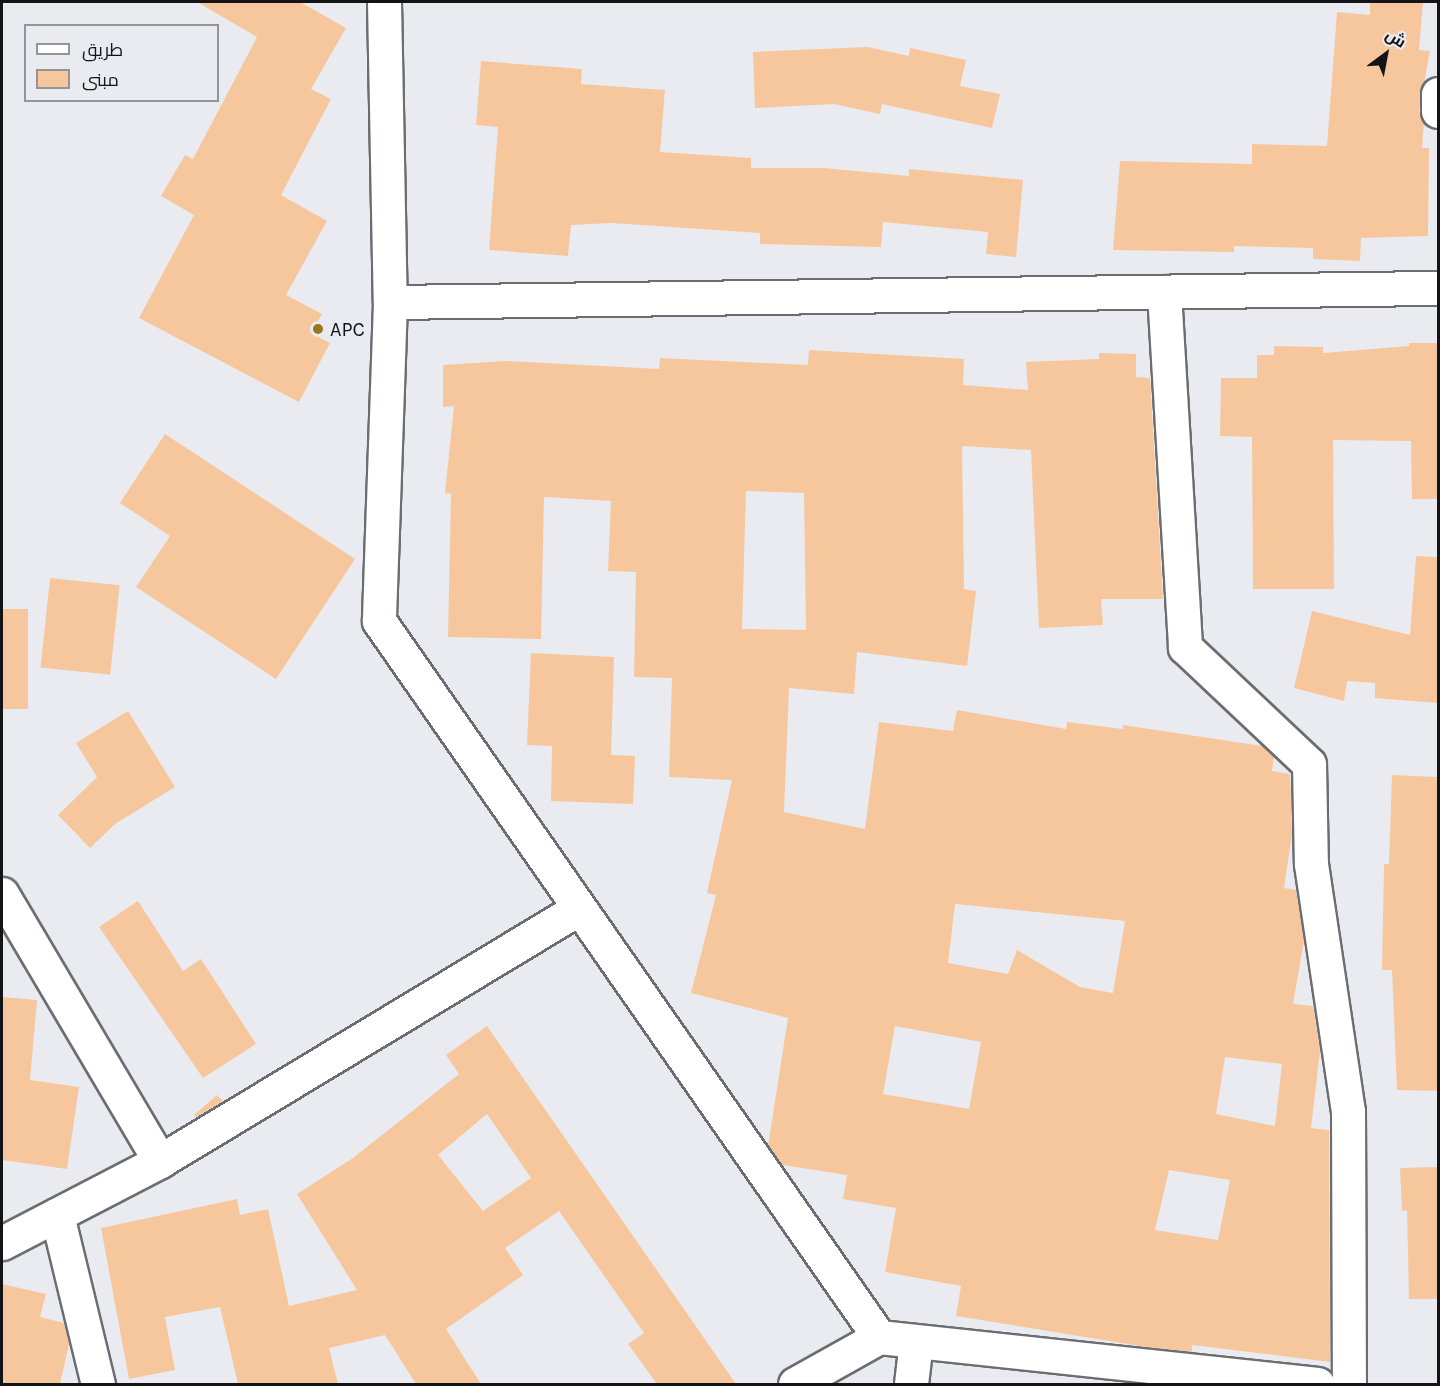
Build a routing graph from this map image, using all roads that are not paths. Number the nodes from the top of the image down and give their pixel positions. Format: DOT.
graph roads {
  1 [pos="384,2"];
  2 [pos="1438,94"];
  3 [pos="1438,111"];
  4 [pos="1438,288"];
  5 [pos="1164,292"];
  6 [pos="390,302"];
  7 [pos="2,894"];
  8 [pos="579,908"];
  9 [pos="160,1161"];
  10 [pos="57,1215"];
  11 [pos="2,1243"];
  12 [pos="879,1337"];
  13 [pos="916,1341"];
  14 [pos="98,1384"];
  15 [pos="795,1384"];
  16 [pos="911,1384"];
  17 [pos="1317,1384"];
  18 [pos="1349,1384"];
  1 -- 6 [label="street"];
  2 -- 3 [label="street"];
  4 -- 5 [label="street"];
  5 -- 6 [label="street"];
  5 -- 18 [label="street"];
  6 -- 8 [label="street"];
  7 -- 9 [label="street"];
  8 -- 9 [label="street"];
  8 -- 12 [label="street"];
  9 -- 10 [label="street"];
  10 -- 11 [label="street"];
  10 -- 14 [label="street"];
  12 -- 13 [label="street"];
  12 -- 15 [label="street"];
  13 -- 16 [label="street"];
  13 -- 17 [label="street"];
}
